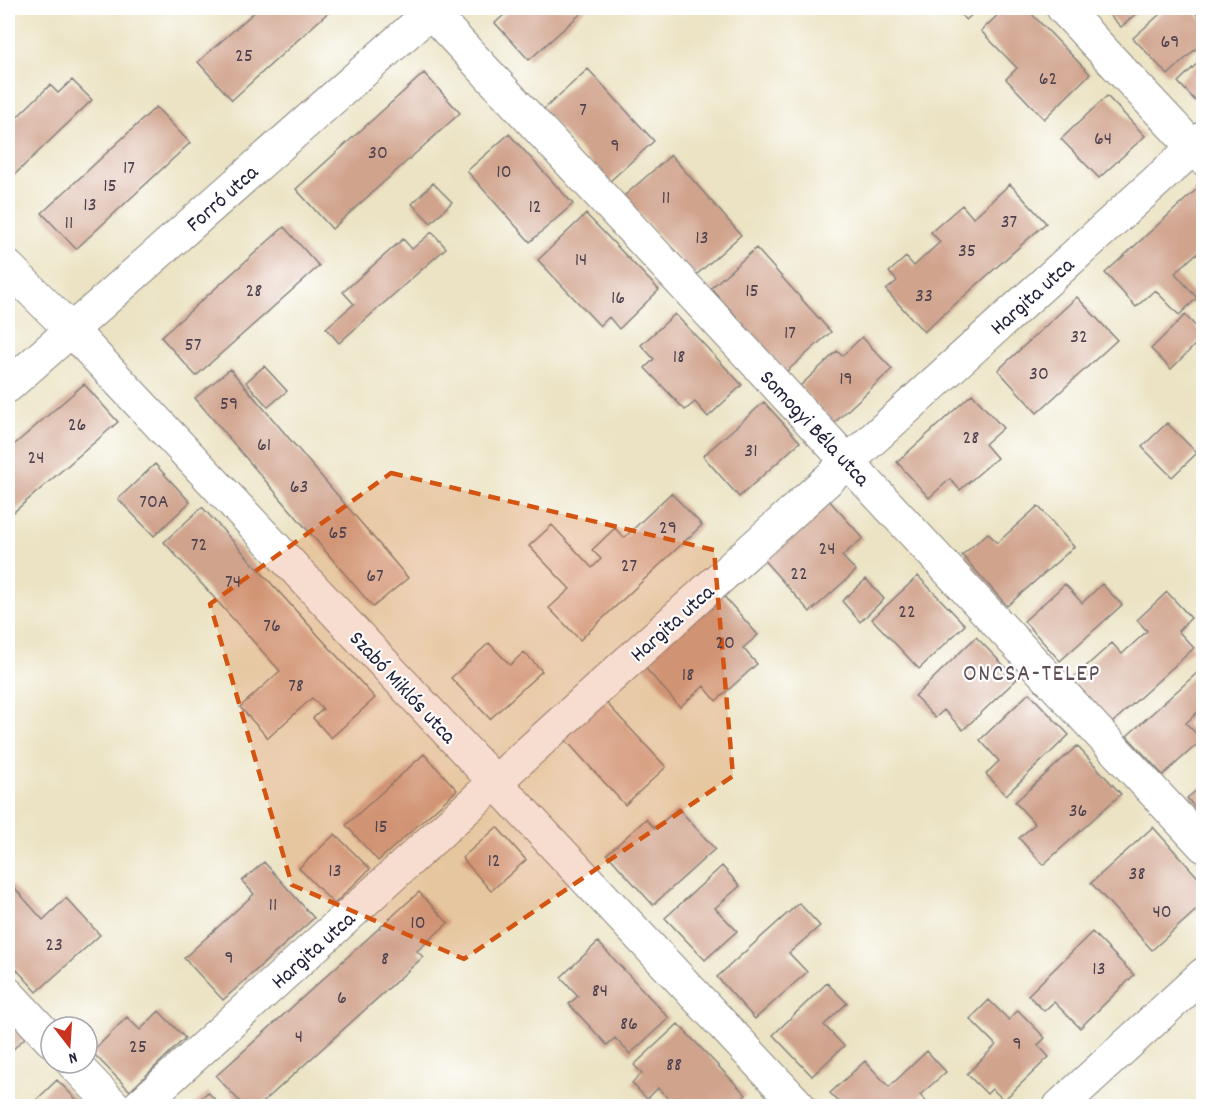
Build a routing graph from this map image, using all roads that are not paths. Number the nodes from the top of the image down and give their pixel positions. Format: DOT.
graph roads {
  1 [pos="1063,8"];
  2 [pos="431,9"];
  3 [pos="1200,148"];
  4 [pos="8,267"];
  5 [pos="71,330"];
  6 [pos="8,386"];
  7 [pos="848,461"];
  8 [pos="494,783"];
  9 [pos="1203,846"];
  10 [pos="1203,974"];
  11 [pos="8,994"];
  12 [pos="39,1027"];
  13 [pos="84,1075"];
  14 [pos="114,1107"];
  15 [pos="139,1107"];
  16 [pos="799,1107"];
  17 [pos="1060,1107"];
  1 -- 3 [label="street"];
  2 -- 5 [label="street, Forró utca"];
  2 -- 7 [label="street, Somogyi Béla utca"];
  3 -- 7 [label="street, Hargita utca"];
  4 -- 5 [label="street, Szabó Miklós utca"];
  5 -- 6 [label="street, Forró utca"];
  5 -- 8 [label="street, Szabó Miklós utca"];
  7 -- 8 [label="street, Hargita utca"];
  7 -- 9 [label="street, Somogyi Béla utca"];
  8 -- 15 [label="street, Hargita utca"];
  8 -- 16 [label="street, Szabó Miklós utca"];
  10 -- 17 [label="street"];
  11 -- 12 [label="street"];
  13 -- 14 [label="street"];
}
